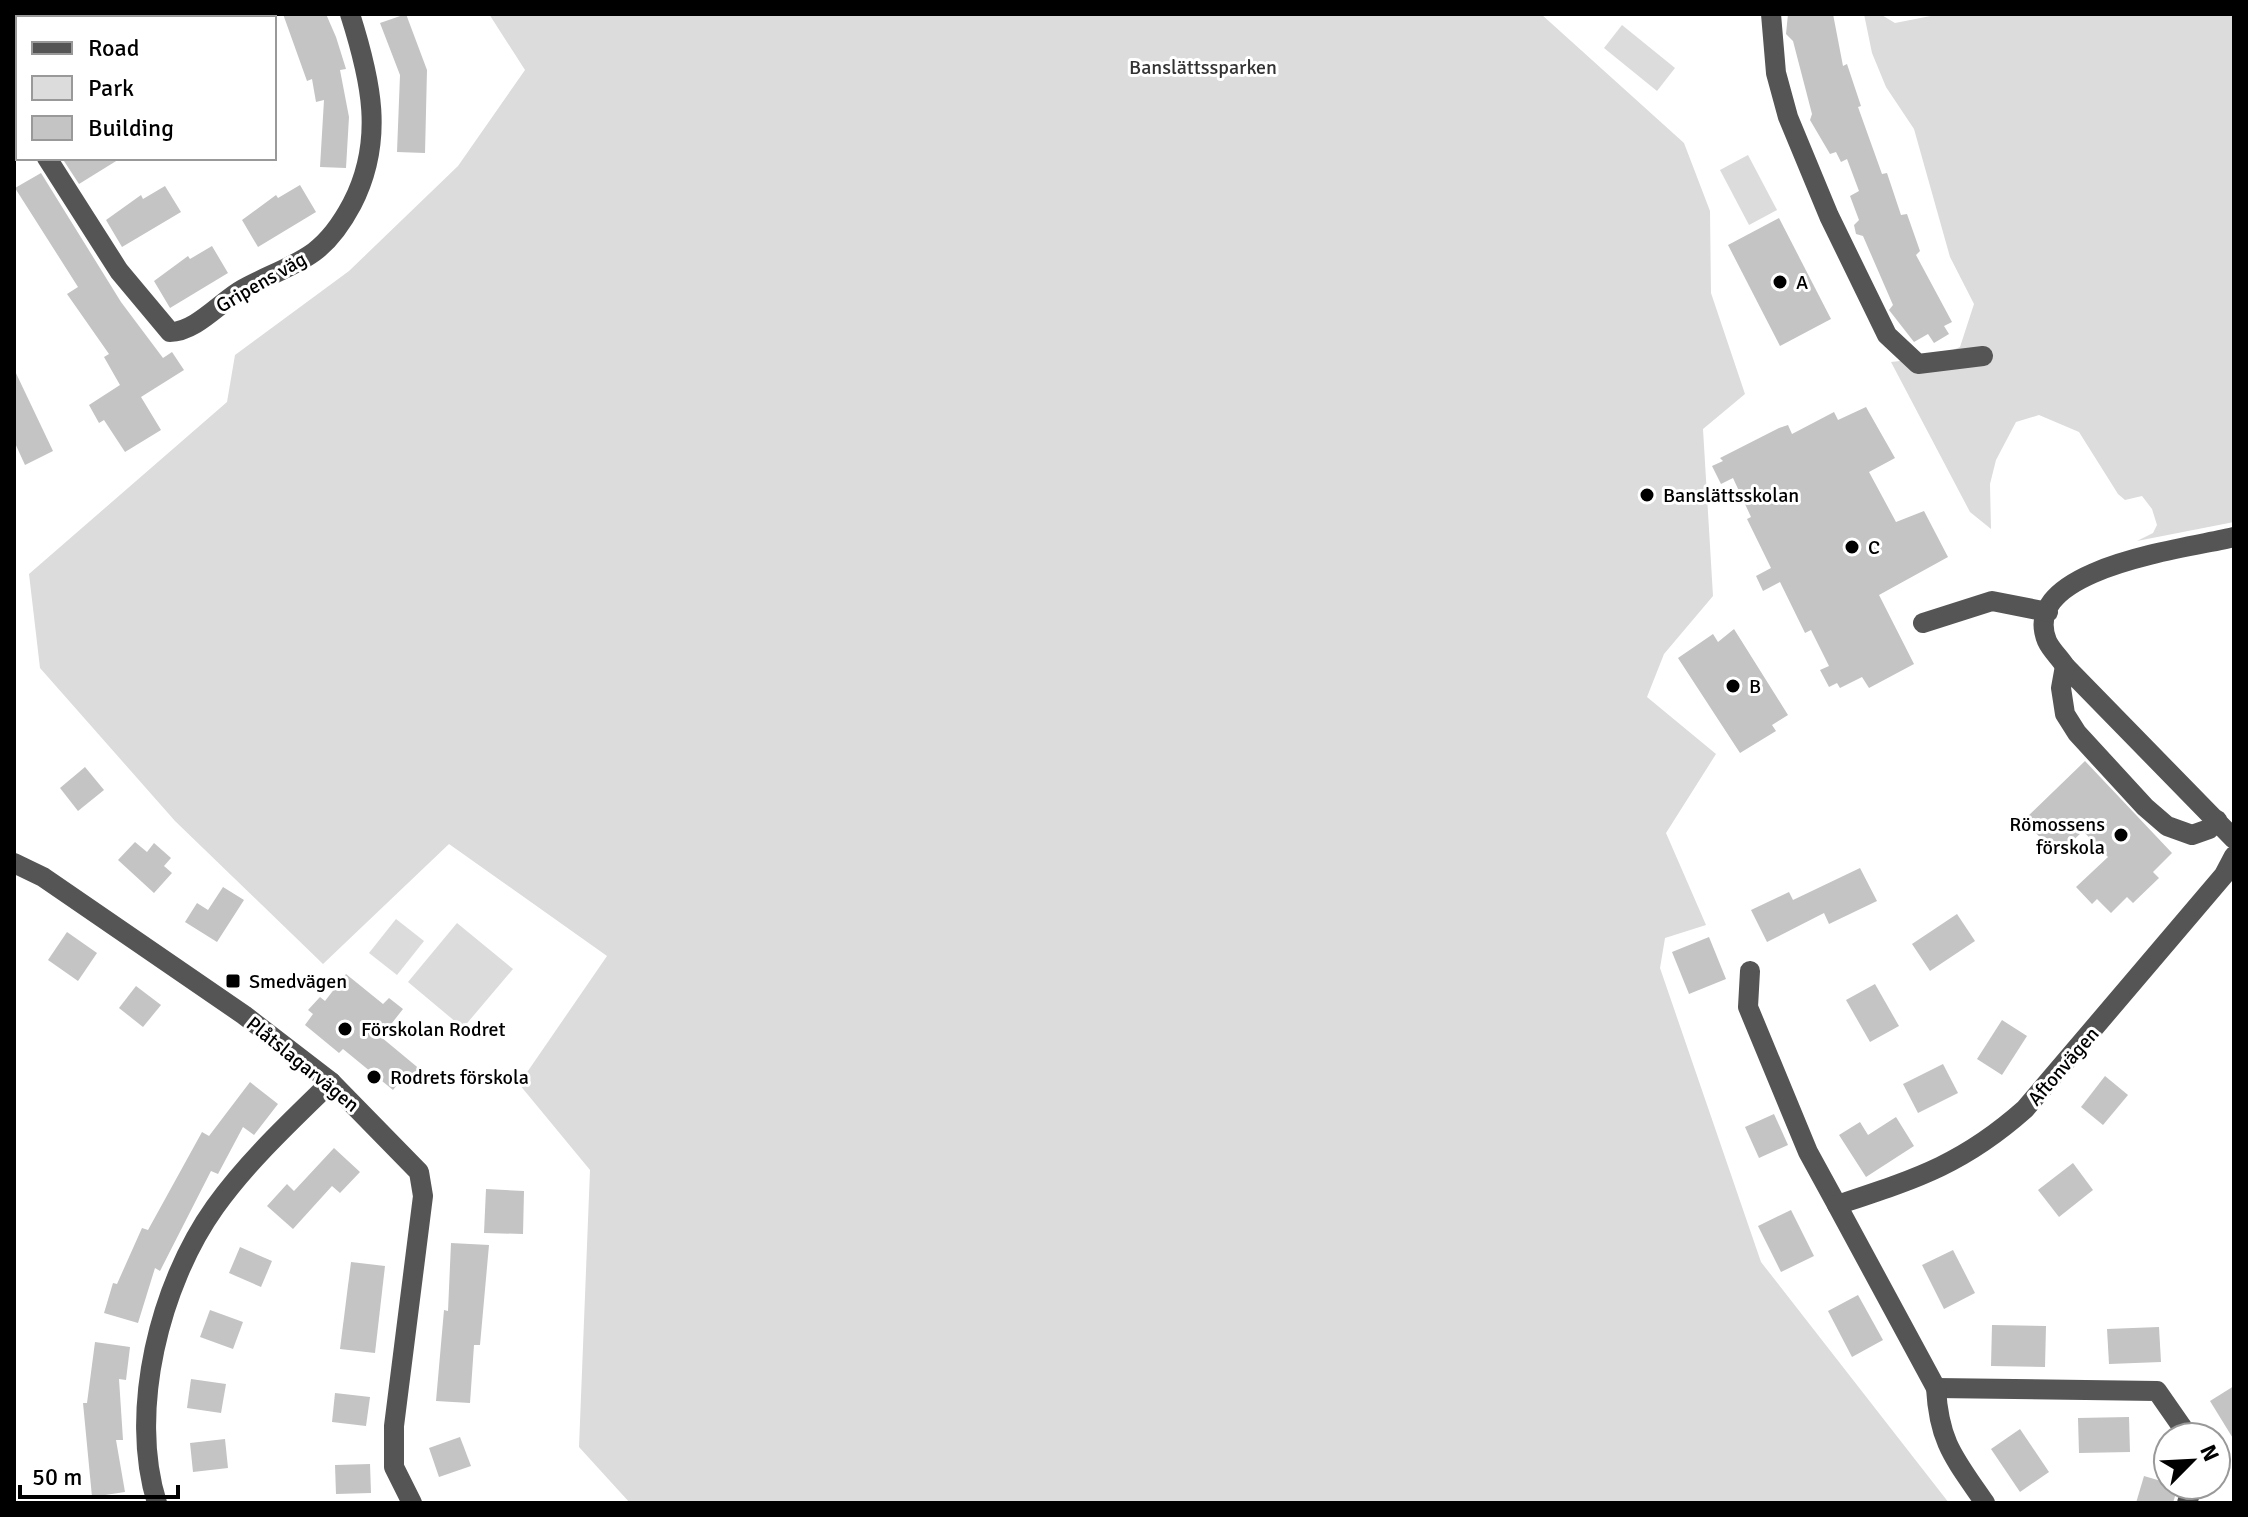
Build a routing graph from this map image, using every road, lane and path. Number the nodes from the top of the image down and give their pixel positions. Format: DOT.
graph roads {
  1 [pos="350,14"];
  2 [pos="1771,14"];
  3 [pos="48,160"];
  4 [pos="1983,356"];
  5 [pos="2234,537"];
  6 [pos="2048,612"];
  7 [pos="1923,623"];
  8 [pos="2065,666"];
  9 [pos="2217,820"];
  10 [pos="2234,839"];
  11 [pos="2234,856"];
  12 [pos="14,863"];
  13 [pos="1750,971"];
  14 [pos="331,1082"];
  15 [pos="1837,1205"];
  16 [pos="1936,1388"];
  17 [pos="2178,1421"];
  18 [pos="157,1503"];
  19 [pos="412,1503"];
  20 [pos="1985,1503"];
  1 -- 3 [label="street, Gripens väg"];
  2 -- 4 [label="street"];
  5 -- 6 [label="street"];
  6 -- 7 [label="street"];
  6 -- 8 [label="street"];
  8 -- 9 [label="street"];
  8 -- 9 [label="street"];
  9 -- 10 [label="street"];
  11 -- 15 [label="street, Aftonvägen"];
  12 -- 14 [label="street, Plåtslagarvägen"];
  13 -- 15 [label="street"];
  14 -- 18 [label="street"];
  14 -- 19 [label="street, Plåtslagarvägen"];
  15 -- 16 [label="street"];
  16 -- 17 [label="street"];
  16 -- 20 [label="street"];
}
